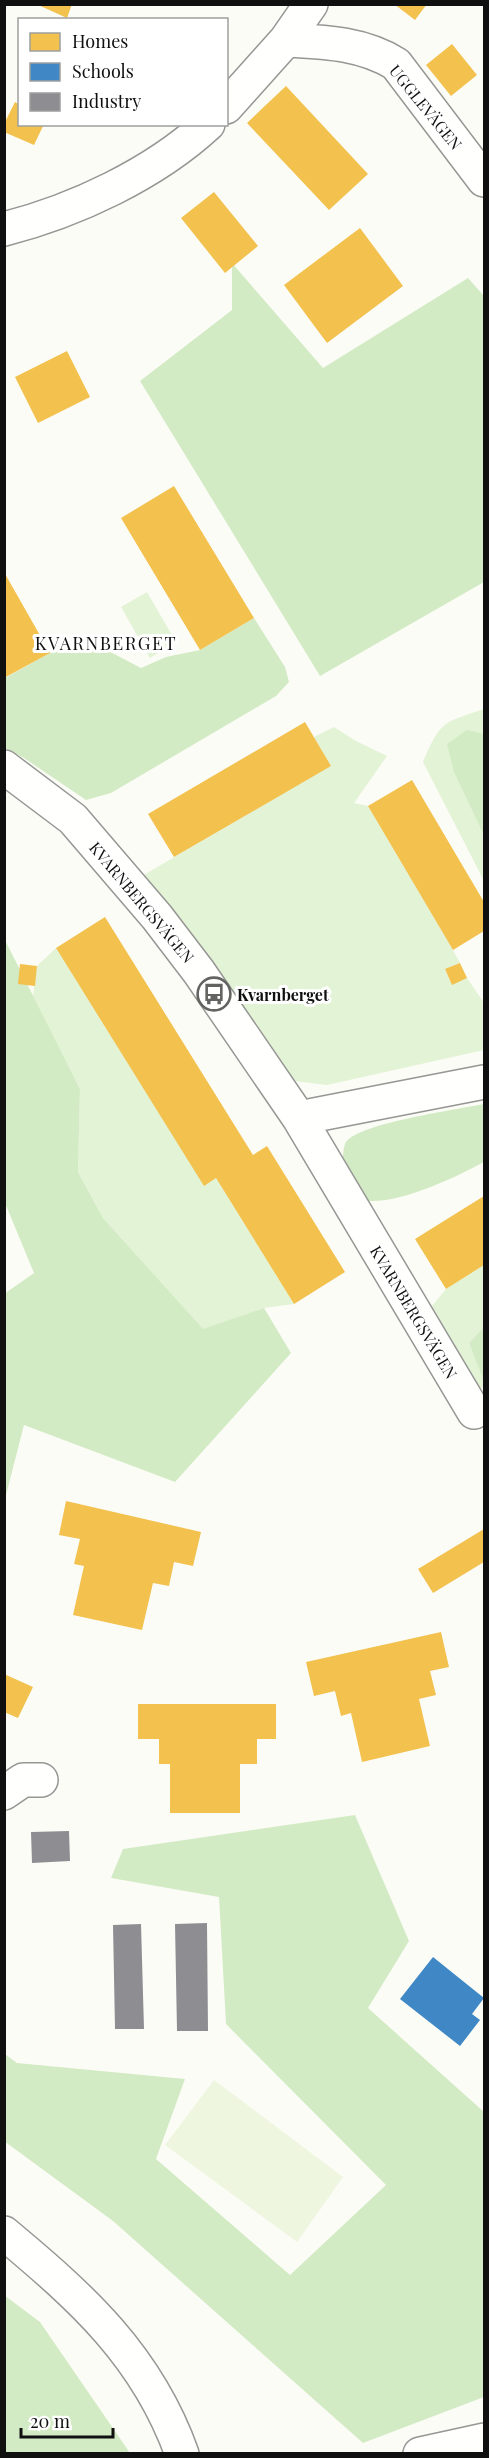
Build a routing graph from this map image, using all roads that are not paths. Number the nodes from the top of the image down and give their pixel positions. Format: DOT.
graph roads {
  1 [pos="311,4"];
  2 [pos="286,40"];
  3 [pos="228,105"];
  4 [pos="206,126"];
  5 [pos="484,180"];
  6 [pos="4,229"];
  7 [pos="4,767"];
  8 [pos="484,1082"];
  9 [pos="299,1118"];
  10 [pos="474,1412"];
  11 [pos="40,1780"];
  12 [pos="4,1793"];
  13 [pos="4,2233"];
  14 [pos="484,2440"];
  15 [pos="182,2454"];
  16 [pos="420,2454"];
  1 -- 2 [label="street"];
  2 -- 3 [label="street"];
  2 -- 5 [label="street, UGGLEVÄGEN"];
  4 -- 6 [label="street"];
  7 -- 9 [label="street, KVARNBERGSVÄGEN"];
  8 -- 9 [label="street"];
  9 -- 10 [label="street, KVARNBERGSVÄGEN"];
  11 -- 12 [label="street"];
  13 -- 15 [label="street"];
  14 -- 16 [label="street"];
}
